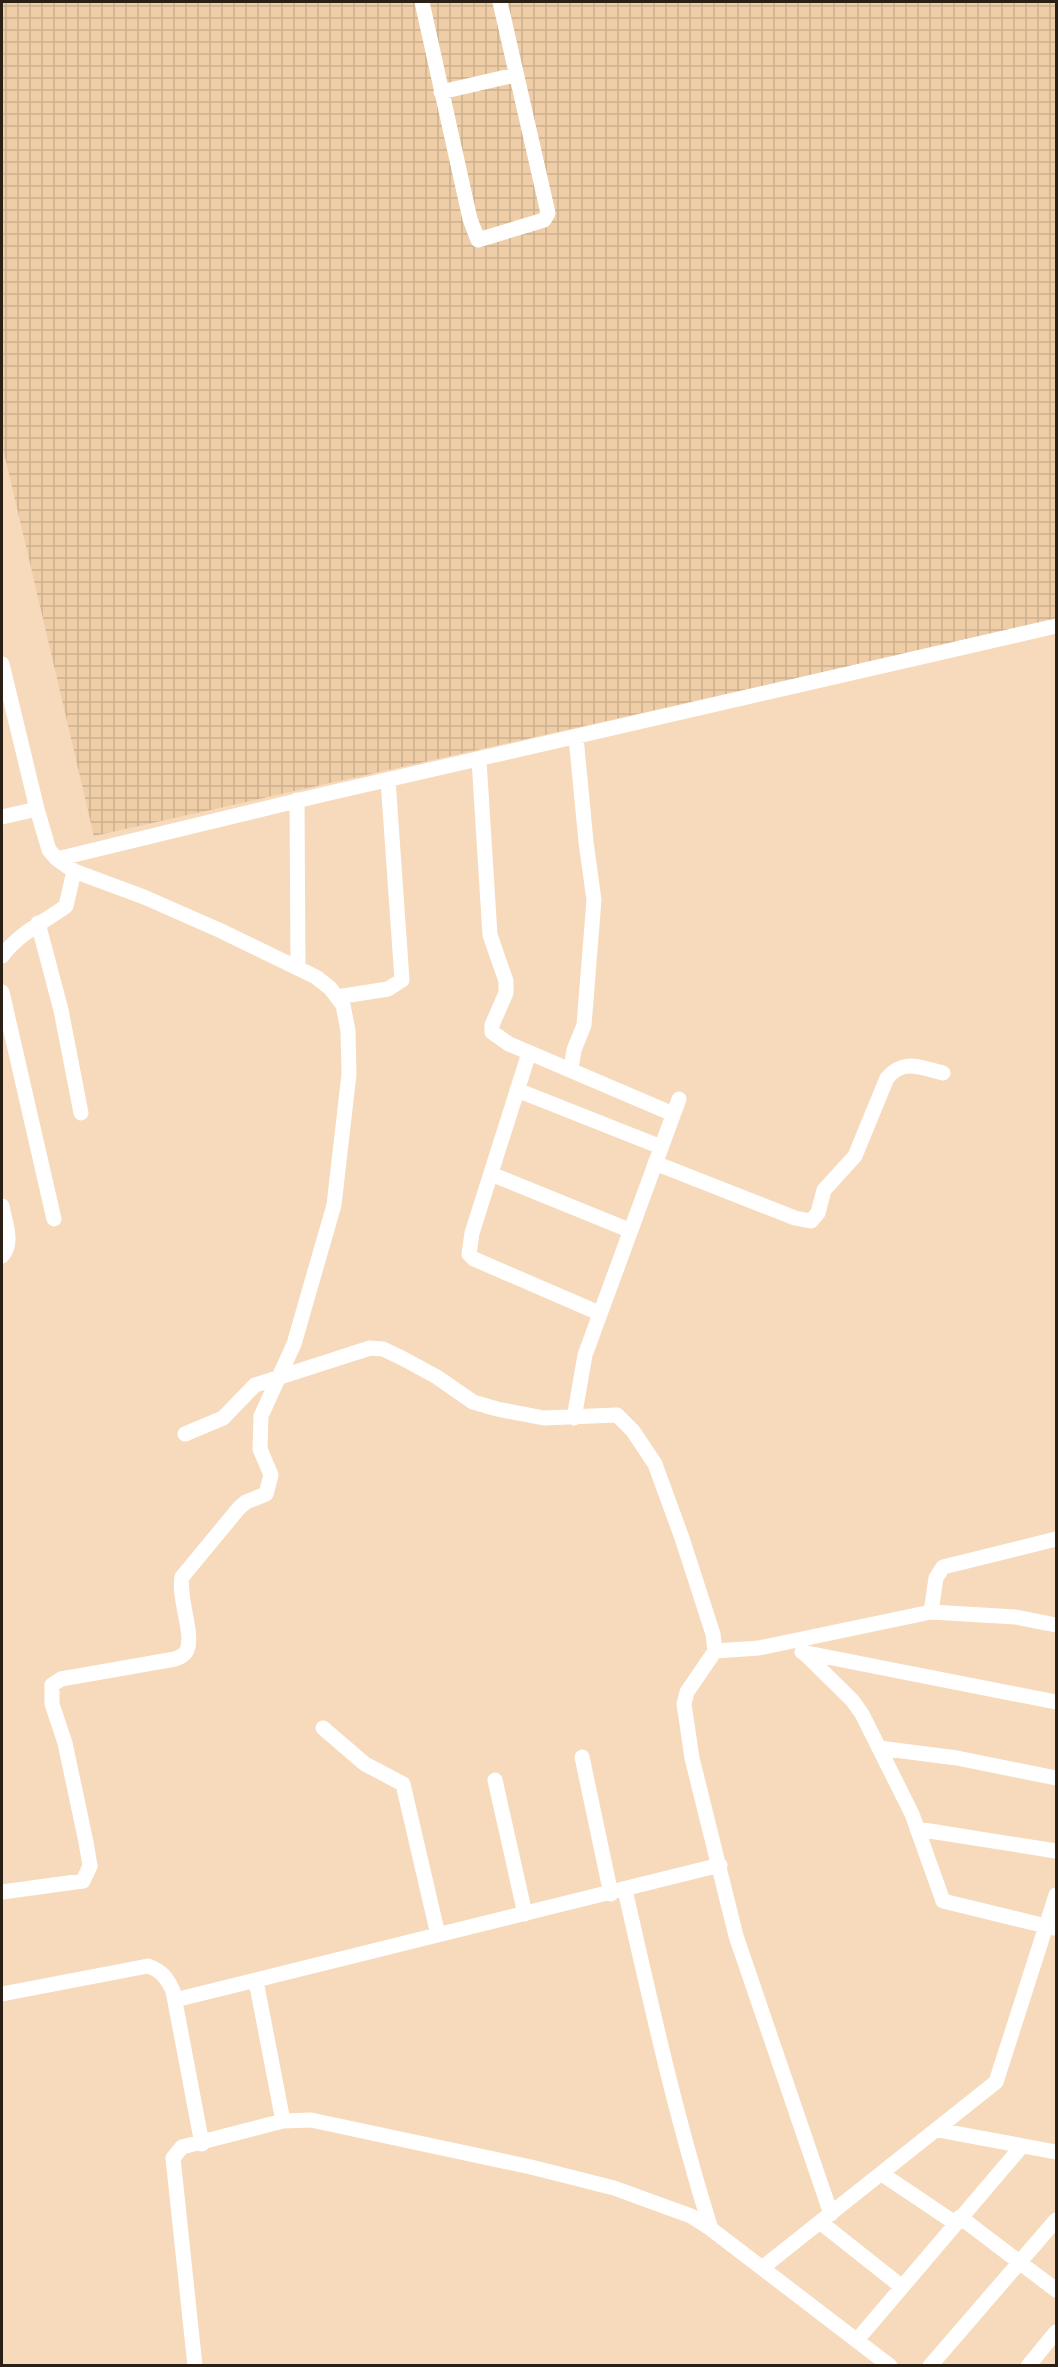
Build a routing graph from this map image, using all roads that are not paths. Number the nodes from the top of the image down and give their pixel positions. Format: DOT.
graph roads {
  1 [pos="422,2"];
  2 [pos="500,2"];
  3 [pos="515,75"];
  4 [pos="441,92"];
  5 [pos="1056,626"];
  6 [pos="2,664"];
  7 [pos="8,720"];
  8 [pos="576,737"];
  9 [pos="479,760"];
  10 [pos="388,780"];
  11 [pos="297,800"];
  12 [pos="37,809"];
  13 [pos="2,817"];
  14 [pos="57,859"];
  15 [pos="74,871"];
  16 [pos="38,923"];
  17 [pos="4,948"];
  18 [pos="298,967"];
  19 [pos="2,993"];
  20 [pos="337,997"];
  21 [pos="574,1050"];
  22 [pos="529,1053"];
  23 [pos="553,1062"];
  24 [pos="571,1069"];
  25 [pos="943,1073"];
  26 [pos="517,1090"];
  27 [pos="679,1099"];
  28 [pos="81,1113"];
  29 [pos="673,1114"];
  30 [pos="661,1147"];
  31 [pos="655,1163"];
  32 [pos="491,1174"];
  33 [pos="2,1206"];
  34 [pos="54,1219"];
  35 [pos="629,1230"];
  36 [pos="2,1256"];
  37 [pos="599,1313"];
  38 [pos="278,1378"];
  39 [pos="574,1418"];
  40 [pos="185,1434"];
  41 [pos="1056,1539"];
  42 [pos="931,1612"];
  43 [pos="1056,1625"];
  44 [pos="788,1642"];
  45 [pos="715,1651"];
  46 [pos="804,1653"];
  47 [pos="1056,1702"];
  48 [pos="323,1728"];
  49 [pos="879,1748"];
  50 [pos="582,1757"];
  51 [pos="1056,1778"];
  52 [pos="495,1780"];
  53 [pos="917,1829"];
  54 [pos="1056,1851"];
  55 [pos="720,1865"];
  56 [pos="2,1892"];
  57 [pos="618,1892"];
  58 [pos="1056,1895"];
  59 [pos="525,1914"];
  60 [pos="1051,1927"];
  61 [pos="438,1935"];
  62 [pos="256,1981"];
  63 [pos="2,1994"];
  64 [pos="175,2000"];
  65 [pos="283,2121"];
  66 [pos="938,2130"];
  67 [pos="202,2144"];
  68 [pos="1022,2146"];
  69 [pos="1056,2152"];
  70 [pos="882,2174"];
  71 [pos="826,2218"];
  72 [pos="958,2220"];
  73 [pos="1056,2220"];
  74 [pos="711,2229"];
  75 [pos="1020,2262"];
  76 [pos="762,2268"];
  77 [pos="902,2287"];
  78 [pos="1056,2290"];
  79 [pos="1056,2332"];
  80 [pos="857,2340"];
  81 [pos="195,2366"];
  82 [pos="890,2366"];
  83 [pos="930,2366"];
  84 [pos="1028,2366"];
  1 -- 4 [label="street"];
  2 -- 3 [label="street"];
  3 -- 4 [label="street"];
  3 -- 4 [label="street"];
  5 -- 8 [label="street"];
  6 -- 7 [label="street"];
  7 -- 12 [label="street"];
  8 -- 9 [label="street"];
  8 -- 21 [label="street"];
  9 -- 10 [label="street"];
  9 -- 22 [label="street"];
  10 -- 11 [label="street"];
  10 -- 20 [label="street"];
  11 -- 14 [label="street"];
  11 -- 18 [label="street"];
  12 -- 13 [label="street"];
  12 -- 14 [label="street"];
  14 -- 15 [label="street"];
  15 -- 16 [label="street"];
  15 -- 18 [label="street"];
  16 -- 17 [label="street"];
  16 -- 28 [label="street"];
  18 -- 20 [label="street"];
  19 -- 34 [label="street"];
  20 -- 38 [label="street"];
  21 -- 23 [label="street"];
  21 -- 24 [label="street"];
  22 -- 23 [label="street"];
  22 -- 26 [label="street"];
  23 -- 24 [label="street"];
  24 -- 29 [label="street"];
  25 -- 31 [label="street"];
  26 -- 30 [label="street"];
  26 -- 32 [label="street"];
  27 -- 29 [label="street"];
  29 -- 30 [label="street"];
  30 -- 31 [label="street"];
  31 -- 35 [label="street"];
  32 -- 35 [label="street"];
  32 -- 37 [label="street"];
  33 -- 36 [label="street"];
  35 -- 37 [label="street"];
  37 -- 39 [label="street"];
  38 -- 39 [label="street"];
  38 -- 40 [label="street"];
  38 -- 56 [label="street"];
  39 -- 45 [label="street"];
  41 -- 42 [label="street"];
  42 -- 43 [label="street"];
  42 -- 44 [label="street"];
  44 -- 45 [label="street"];
  44 -- 46 [label="street"];
  45 -- 55 [label="street"];
  46 -- 47 [label="street"];
  46 -- 49 [label="street"];
  48 -- 61 [label="street"];
  49 -- 51 [label="street"];
  49 -- 53 [label="street"];
  50 -- 57 [label="street"];
  52 -- 59 [label="street"];
  53 -- 54 [label="street"];
  53 -- 60 [label="street"];
  55 -- 57 [label="street"];
  55 -- 71 [label="street"];
  57 -- 59 [label="street"];
  57 -- 74 [label="street"];
  58 -- 60 [label="street"];
  59 -- 61 [label="street"];
  60 -- 66 [label="street"];
  61 -- 62 [label="street"];
  62 -- 64 [label="street"];
  62 -- 65 [label="street"];
  63 -- 64 [label="street"];
  64 -- 67 [label="street"];
  65 -- 67 [label="street"];
  65 -- 74 [label="street"];
  66 -- 68 [label="street"];
  66 -- 70 [label="street"];
  67 -- 81 [label="street"];
  68 -- 69 [label="street"];
  68 -- 72 [label="street"];
  70 -- 71 [label="street"];
  70 -- 72 [label="street"];
  71 -- 76 [label="street"];
  71 -- 77 [label="street"];
  72 -- 75 [label="street"];
  72 -- 77 [label="street"];
  73 -- 75 [label="street"];
  74 -- 76 [label="street"];
  75 -- 78 [label="street"];
  75 -- 83 [label="street"];
  76 -- 80 [label="street"];
  77 -- 80 [label="street"];
  79 -- 84 [label="street"];
  80 -- 82 [label="street"];
}
